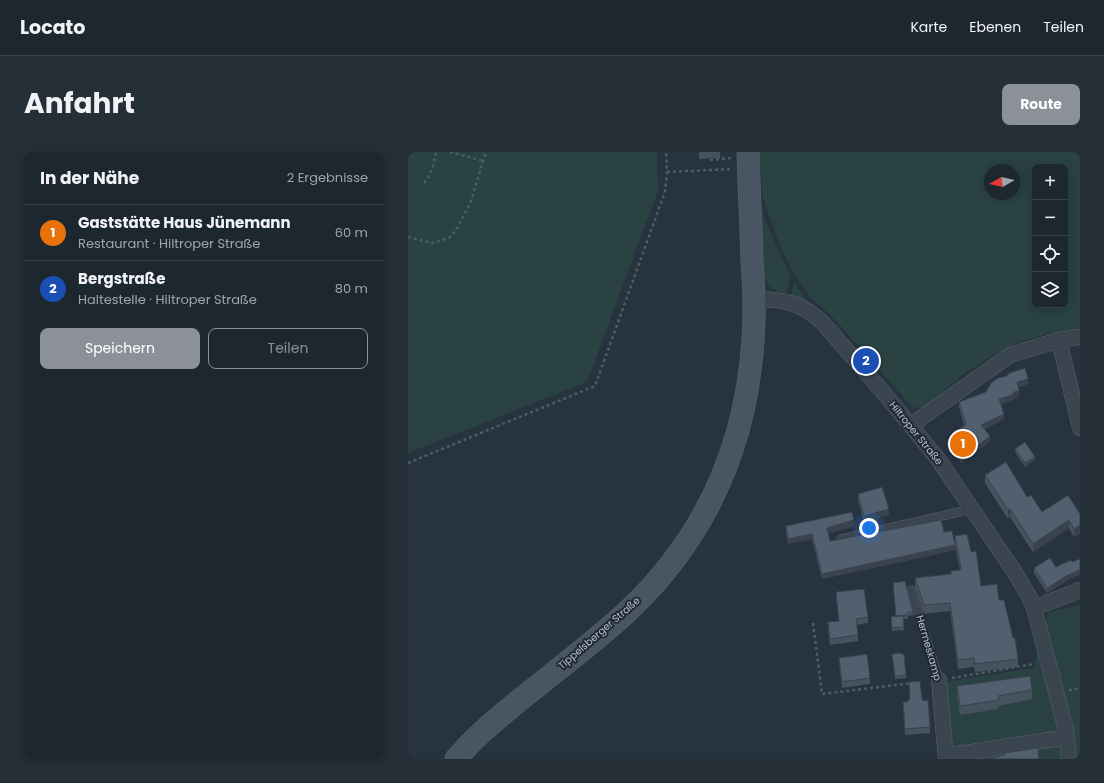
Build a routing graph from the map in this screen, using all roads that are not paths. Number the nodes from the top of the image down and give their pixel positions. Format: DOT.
graph roads {
  1 [pos="748,160"];
  2 [pos="754,299"];
  3 [pos="1080,337"];
  4 [pos="1058,340"];
  5 [pos="911,425"];
  6 [pos="1080,428"];
  7 [pos="972,509"];
  8 [pos="841,539"];
  9 [pos="911,590"];
  10 [pos="1080,590"];
  11 [pos="1034,608"];
  12 [pos="939,680"];
  13 [pos="1067,737"];
  14 [pos="946,757"];
  15 [pos="456,759"];
  16 [pos="1069,759"];
  1 -- 2 [label="street"];
  2 -- 5 [label="street, Hiltroper Straße"];
  2 -- 15 [label="street, Tippelsberger Straße"];
  3 -- 4 [label="street"];
  4 -- 5 [label="street"];
  4 -- 6 [label="street"];
  5 -- 7 [label="street, Hiltroper Straße"];
  7 -- 8 [label="lane"];
  7 -- 11 [label="street, Hiltroper Straße"];
  9 -- 12 [label="lane, Hermeskamp"];
  10 -- 11 [label="street"];
  11 -- 13 [label="street, Hiltroper Straße"];
  12 -- 14 [label="street, Hermeskamp"];
  13 -- 14 [label="street, Hermeskamp"];
  13 -- 16 [label="street, Hiltroper Straße"];
}
